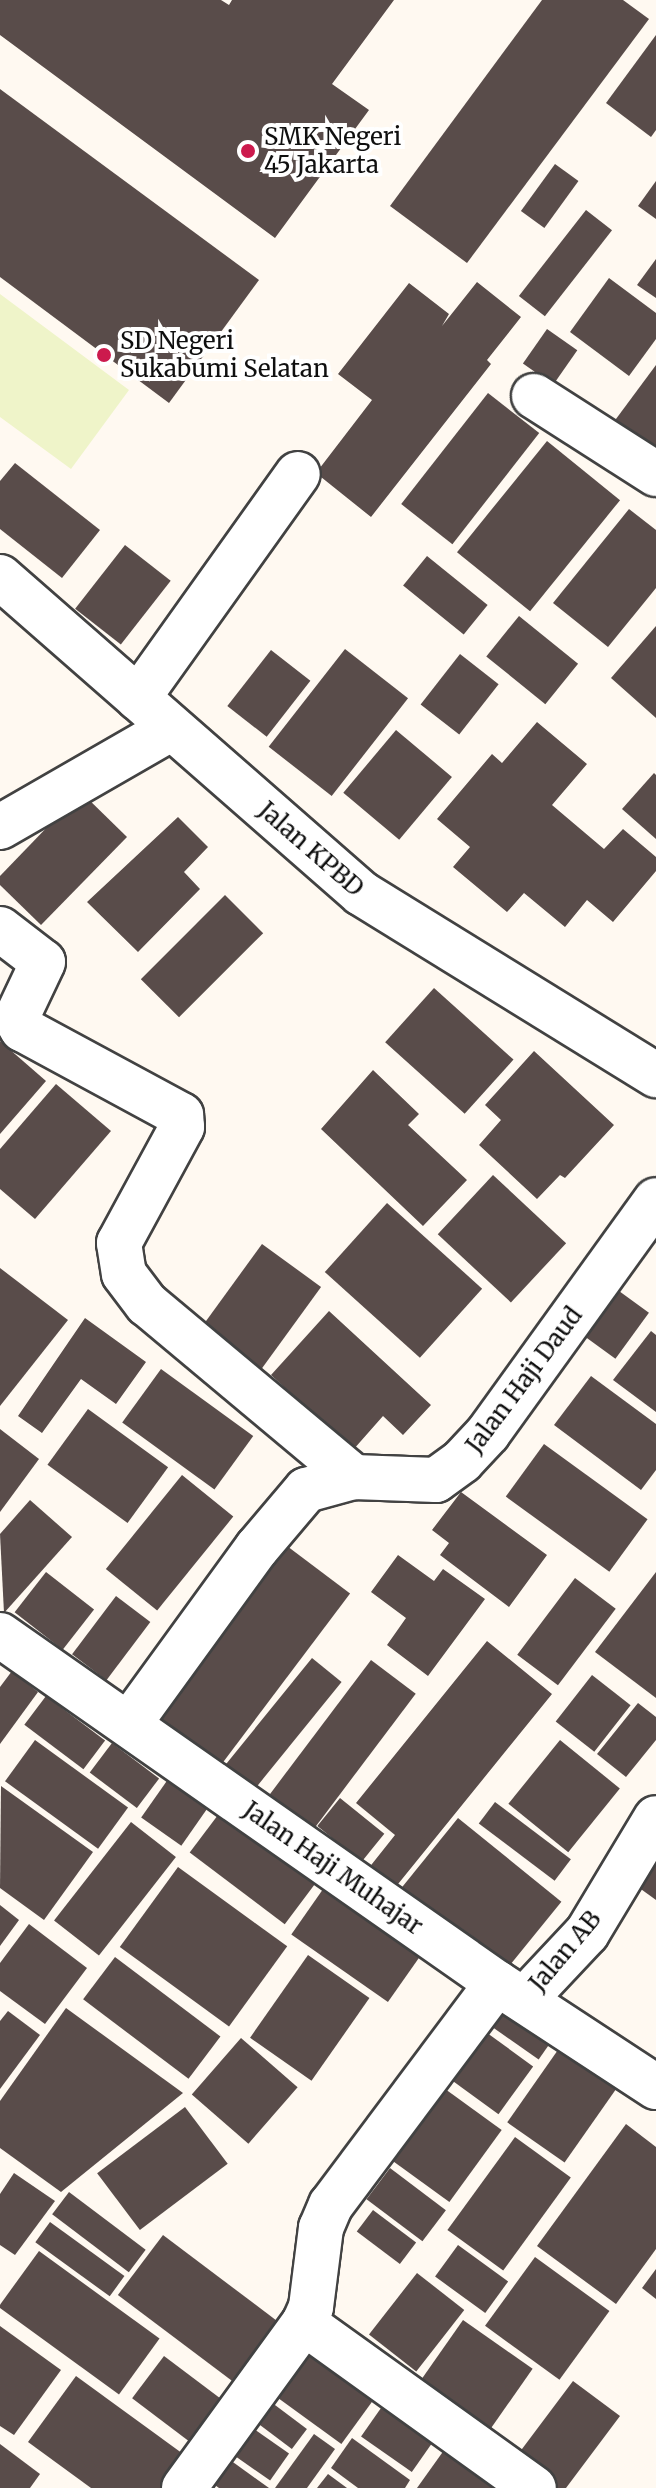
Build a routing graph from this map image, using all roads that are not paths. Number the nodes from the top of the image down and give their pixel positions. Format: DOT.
graph roads {
  1 [pos="534,396"];
  2 [pos="298,474"];
  3 [pos="656,474"];
  4 [pos="0,577"];
  5 [pos="134,695"];
  6 [pos="172,728"];
  7 [pos="0,827"];
  8 [pos="0,929"];
  9 [pos="656,1075"];
  10 [pos="656,1200"];
  11 [pos="354,1477"];
  12 [pos="4,1646"];
  13 [pos="129,1724"];
  14 [pos="656,1818"];
  15 [pos="510,1992"];
  16 [pos="656,2087"];
  17 [pos="304,2323"];
  18 [pos="184,2488"];
  19 [pos="534,2488"];
  1 -- 3 [label="street"];
  2 -- 5 [label="street"];
  4 -- 5 [label="street, Jalan KPBD"];
  5 -- 6 [label="street, Jalan KPBD"];
  6 -- 7 [label="street"];
  6 -- 9 [label="street, Jalan KPBD"];
  8 -- 11 [label="street"];
  10 -- 11 [label="street, Jalan Haji Daud"];
  11 -- 13 [label="street, Jalan Haji Daud"];
  12 -- 13 [label="street, Jalan Haji Muhajar"];
  13 -- 15 [label="street, Jalan Haji Muhajar"];
  14 -- 15 [label="street, Jalan AB"];
  15 -- 16 [label="street, Jalan Haji Muhajar"];
  15 -- 17 [label="street, Jalan AB"];
  17 -- 18 [label="street"];
  17 -- 19 [label="street"];
}
